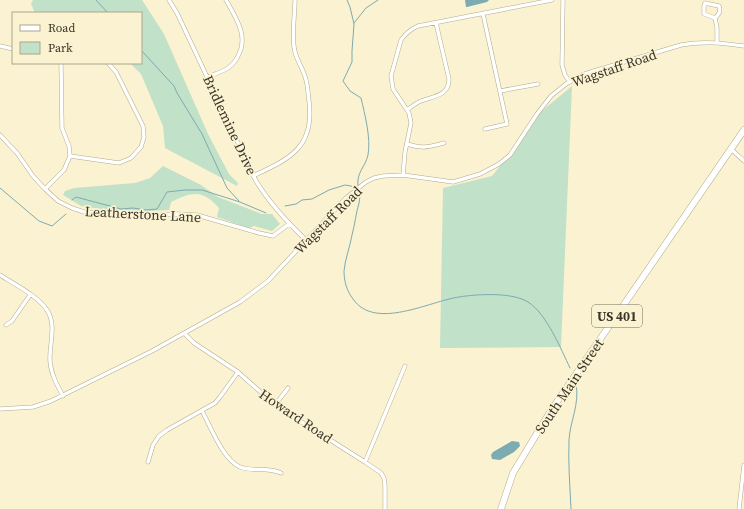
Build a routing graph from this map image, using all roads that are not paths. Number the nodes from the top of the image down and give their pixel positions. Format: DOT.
graph roads {
  1 [pos="169,0"];
  2 [pos="226,0"];
  3 [pos="296,0"];
  4 [pos="552,0"];
  5 [pos="563,0"];
  6 [pos="482,14"];
  7 [pos="715,18"];
  8 [pos="436,23"];
  9 [pos="717,42"];
  10 [pos="0,46"];
  11 [pos="744,46"];
  12 [pos="12,49"];
  13 [pos="61,64"];
  14 [pos="109,64"];
  15 [pos="208,77"];
  16 [pos="570,82"];
  17 [pos="538,84"];
  18 [pos="500,91"];
  19 [pos="407,110"];
  20 [pos="485,129"];
  21 [pos="744,130"];
  22 [pos="0,135"];
  23 [pos="444,143"];
  24 [pos="407,144"];
  25 [pos="731,149"];
  26 [pos="70,156"];
  27 [pos="744,161"];
  28 [pos="403,175"];
  29 [pos="253,176"];
  30 [pos="45,189"];
  31 [pos="289,224"];
  32 [pos="306,240"];
  33 [pos="0,275"];
  34 [pos="30,295"];
  35 [pos="6,325"];
  36 [pos="184,334"];
  37 [pos="405,366"];
  38 [pos="238,372"];
  39 [pos="288,388"];
  40 [pos="63,396"];
  41 [pos="276,405"];
  42 [pos="0,409"];
  43 [pos="202,411"];
  44 [pos="148,462"];
  45 [pos="365,462"];
  46 [pos="744,465"];
  47 [pos="281,472"];
  48 [pos="385,509"];
  49 [pos="501,509"];
  50 [pos="739,509"];
  1 -- 15 [label="street, Bridlemine Drive"];
  2 -- 15 [label="street"];
  3 -- 29 [label="street"];
  4 -- 6 [label="street"];
  5 -- 16 [label="street"];
  6 -- 8 [label="street"];
  6 -- 18 [label="street"];
  7 -- 7 [label="street"];
  7 -- 9 [label="street"];
  8 -- 19 [label="street"];
  8 -- 19 [label="street"];
  9 -- 11 [label="street, Wagstaff Road"];
  9 -- 16 [label="street, Wagstaff Road"];
  10 -- 12 [label="street"];
  13 -- 26 [label="street"];
  14 -- 26 [label="street"];
  15 -- 29 [label="street, Bridlemine Drive"];
  16 -- 28 [label="street, Wagstaff Road"];
  17 -- 18 [label="street"];
  18 -- 20 [label="street"];
  19 -- 24 [label="street"];
  21 -- 25 [label="highway, South Main Street / US 401"];
  22 -- 30 [label="street, Leatherstone Lane"];
  23 -- 24 [label="street"];
  24 -- 28 [label="street"];
  25 -- 27 [label="street"];
  25 -- 49 [label="highway, South Main Street / US 401"];
  26 -- 30 [label="street"];
  28 -- 32 [label="street, Wagstaff Road"];
  29 -- 31 [label="street, Bridlemine Drive"];
  30 -- 31 [label="street, Leatherstone Lane"];
  31 -- 32 [label="street, Bridlemine Drive"];
  32 -- 36 [label="street, Wagstaff Road"];
  33 -- 34 [label="street"];
  34 -- 35 [label="street"];
  34 -- 40 [label="street"];
  36 -- 38 [label="street, Howard Road"];
  36 -- 40 [label="street, Wagstaff Road"];
  37 -- 45 [label="street"];
  38 -- 41 [label="street, Howard Road"];
  38 -- 43 [label="street"];
  39 -- 41 [label="street"];
  40 -- 42 [label="street, Wagstaff Road"];
  41 -- 45 [label="street, Howard Road"];
  43 -- 44 [label="street"];
  43 -- 47 [label="street"];
  45 -- 48 [label="street, Howard Road"];
  46 -- 50 [label="street"];
}
